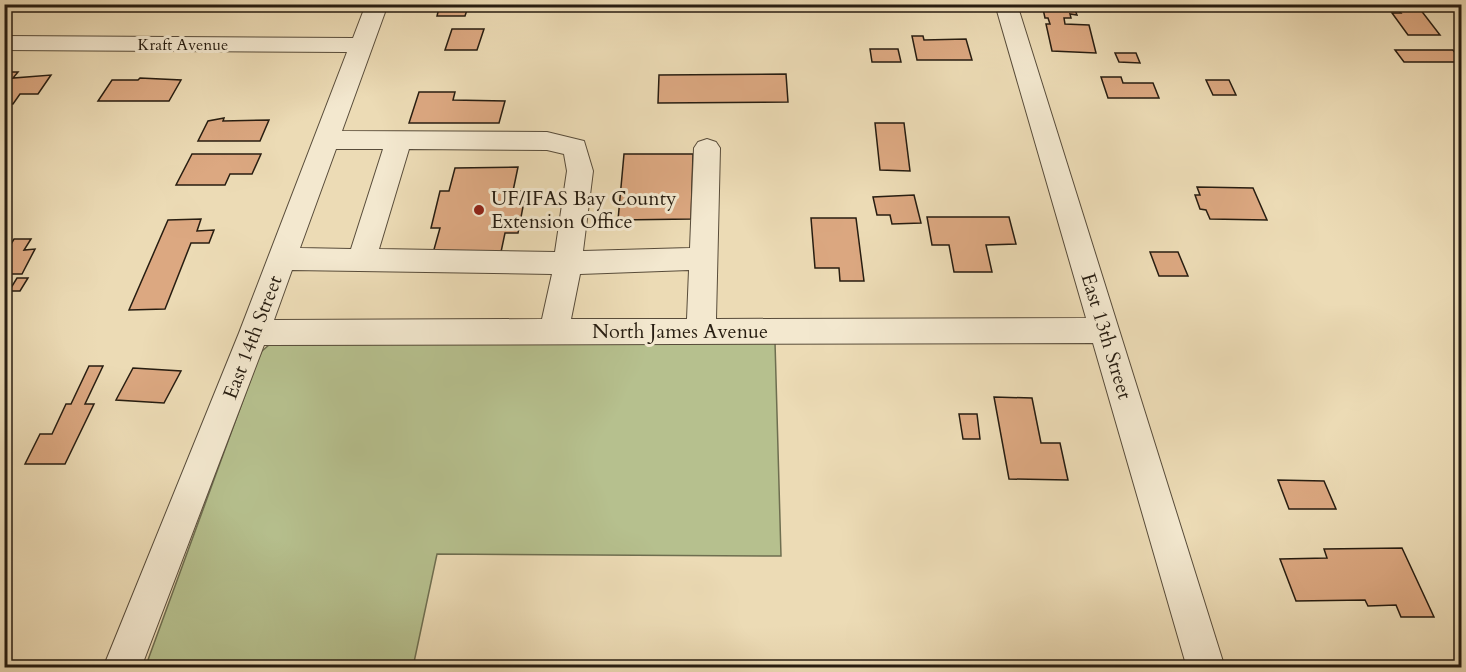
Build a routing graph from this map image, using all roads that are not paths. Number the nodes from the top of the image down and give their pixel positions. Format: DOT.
graph roads {
  1 [pos="377,4"];
  2 [pos="1006,4"];
  3 [pos="4,43"];
  4 [pos="361,45"];
  5 [pos="326,140"];
  6 [pos="399,140"];
  7 [pos="707,148"];
  8 [pos="281,259"];
  9 [pos="702,259"];
  10 [pos="362,260"];
  11 [pos="568,263"];
  12 [pos="1106,330"];
  13 [pos="700,331"];
  14 [pos="554,332"];
  15 [pos="254,333"];
  16 [pos="122,668"];
  17 [pos="1206,668"];
  1 -- 4 [label="street, East 14th Street"];
  2 -- 12 [label="street, East 13th Street"];
  3 -- 4 [label="street, Kraft Avenue"];
  4 -- 5 [label="street, East 14th Street"];
  5 -- 6 [label="street"];
  5 -- 8 [label="street, East 14th Street"];
  6 -- 10 [label="street"];
  6 -- 11 [label="street"];
  7 -- 9 [label="street"];
  8 -- 10 [label="street"];
  8 -- 15 [label="street, East 14th Street"];
  9 -- 11 [label="street"];
  9 -- 13 [label="street"];
  10 -- 11 [label="street"];
  11 -- 14 [label="street"];
  12 -- 13 [label="street, North James Avenue"];
  12 -- 17 [label="street, East 13th Street"];
  13 -- 14 [label="street, North James Avenue"];
  14 -- 15 [label="street, North James Avenue"];
  15 -- 16 [label="street, East 14th Street"];
}
